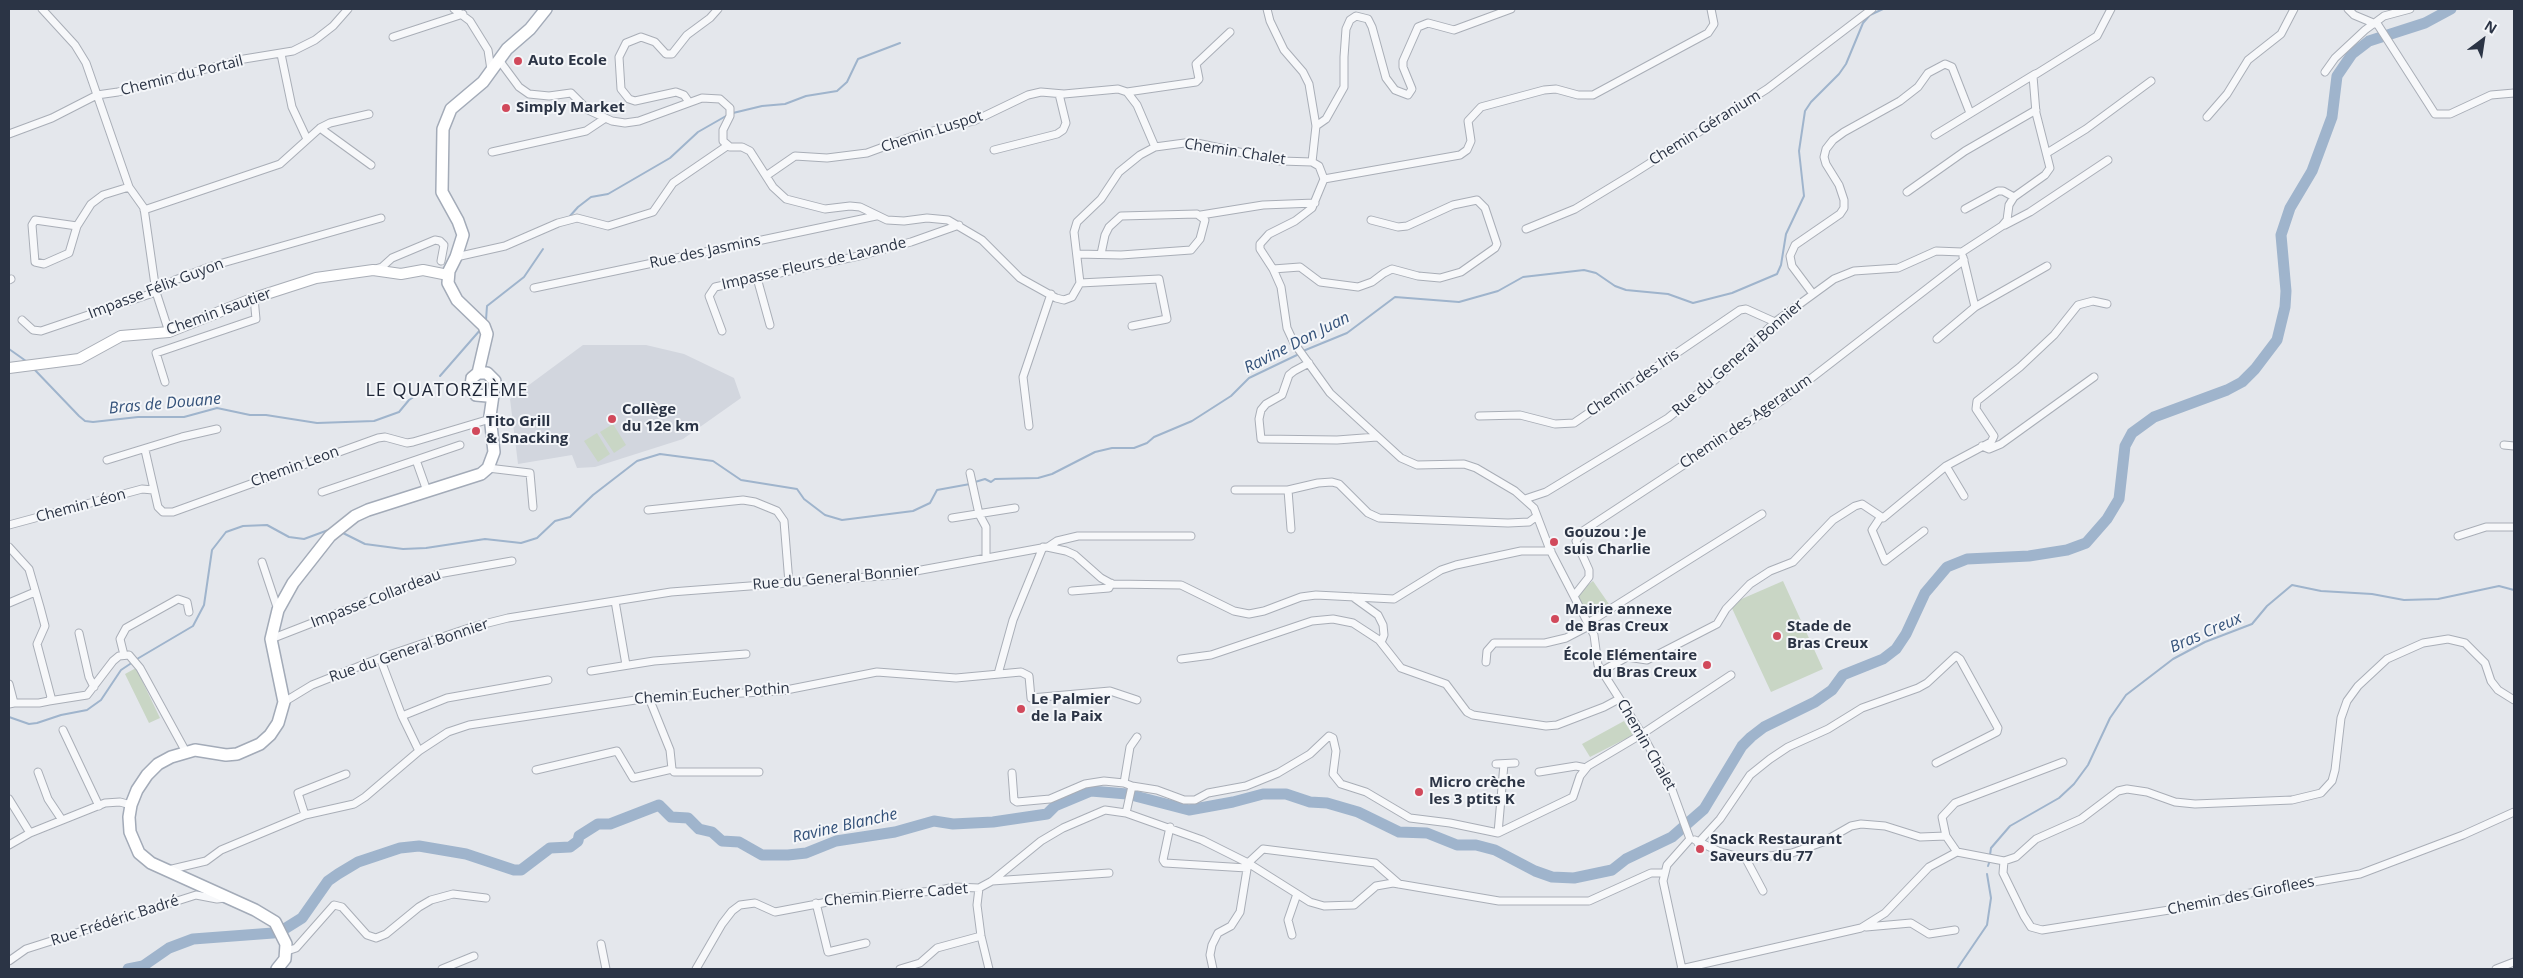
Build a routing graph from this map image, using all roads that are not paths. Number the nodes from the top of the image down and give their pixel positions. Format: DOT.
graph roads {
  1 [pos="42,9"];
  2 [pos="348,9"];
  3 [pos="454,9"];
  4 [pos="546,9"];
  5 [pos="718,9"];
  6 [pos="1267,9"];
  7 [pos="1511,9"];
  8 [pos="1711,9"];
  9 [pos="1872,9"];
  10 [pos="2111,9"];
  11 [pos="2294,9"];
  12 [pos="2348,9"];
  13 [pos="2410,9"];
  14 [pos="463,14"];
  15 [pos="2376,23"];
  16 [pos="1230,32"];
  17 [pos="393,37"];
  18 [pos="281,54"];
  19 [pos="499,60"];
  20 [pos="491,72"];
  21 [pos="2325,72"];
  22 [pos="2035,74"];
  23 [pos="2151,81"];
  24 [pos="1127,92"];
  25 [pos="2514,93"];
  26 [pos="1059,94"];
  27 [pos="97,95"];
  28 [pos="689,102"];
  29 [pos="2036,110"];
  30 [pos="1970,113"];
  31 [pos="369,114"];
  32 [pos="2207,117"];
  33 [pos="604,119"];
  34 [pos="1316,126"];
  35 [pos="320,128"];
  36 [pos="9,134"];
  37 [pos="1935,135"];
  38 [pos="306,139"];
  39 [pos="727,146"];
  40 [pos="1155,147"];
  41 [pos="994,150"];
  42 [pos="492,152"];
  43 [pos="2047,154"];
  44 [pos="2108,160"];
  45 [pos="1312,162"];
  46 [pos="371,165"];
  47 [pos="766,176"];
  48 [pos="1324,178"];
  49 [pos="129,187"];
  50 [pos="1907,192"];
  51 [pos="2014,197"];
  52 [pos="1315,203"];
  53 [pos="1965,209"];
  54 [pos="144,210"];
  55 [pos="1200,215"];
  56 [pos="876,216"];
  57 [pos="381,218"];
  58 [pos="1371,220"];
  59 [pos="959,225"];
  60 [pos="76,226"];
  61 [pos="2002,226"];
  62 [pos="1526,228"];
  63 [pos="1962,252"];
  64 [pos="1077,254"];
  65 [pos="1101,254"];
  66 [pos="456,257"];
  67 [pos="1964,260"];
  68 [pos="441,261"];
  69 [pos="2047,266"];
  70 [pos="1273,269"];
  71 [pos="372,270"];
  72 [pos="448,275"];
  73 [pos="757,278"];
  74 [pos="1080,284"];
  75 [pos="534,288"];
  76 [pos="156,292"];
  77 [pos="1050,294"];
  78 [pos="1813,294"];
  79 [pos="254,298"];
  80 [pos="2108,304"];
  81 [pos="1975,307"];
  82 [pos="22,320"];
  83 [pos="1775,322"];
  84 [pos="770,325"];
  85 [pos="1132,326"];
  86 [pos="722,331"];
  87 [pos="169,332"];
  88 [pos="1938,339"];
  89 [pos="1307,362"];
  90 [pos="9,368"];
  91 [pos="483,373"];
  92 [pos="2094,377"];
  93 [pos="165,382"];
  94 [pos="493,392"];
  95 [pos="479,396"];
  96 [pos="1479,416"];
  97 [pos="490,417"];
  98 [pos="1029,426"];
  99 [pos="217,429"];
  100 [pos="1377,437"];
  101 [pos="460,445"];
  102 [pos="2504,445"];
  103 [pos="1982,446"];
  104 [pos="2514,446"];
  105 [pos="145,450"];
  106 [pos="107,460"];
  107 [pos="416,460"];
  108 [pos="1946,466"];
  109 [pos="488,468"];
  110 [pos="971,476"];
  111 [pos="153,490"];
  112 [pos="1235,490"];
  113 [pos="1288,490"];
  114 [pos="427,491"];
  115 [pos="322,492"];
  116 [pos="1964,496"];
  117 [pos="1525,498"];
  118 [pos="533,507"];
  119 [pos="1014,508"];
  120 [pos="648,510"];
  121 [pos="979,514"];
  122 [pos="1762,514"];
  123 [pos="1537,516"];
  124 [pos="952,518"];
  125 [pos="1880,518"];
  126 [pos="9,525"];
  127 [pos="2514,527"];
  128 [pos="1292,529"];
  129 [pos="1924,531"];
  130 [pos="1191,536"];
  131 [pos="2458,536"];
  132 [pos="9,547"];
  133 [pos="1045,547"];
  134 [pos="1551,551"];
  135 [pos="986,558"];
  136 [pos="512,561"];
  137 [pos="262,562"];
  138 [pos="789,583"];
  139 [pos="1111,583"];
  140 [pos="1072,591"];
  141 [pos="35,592"];
  142 [pos="1574,596"];
  143 [pos="1353,597"];
  144 [pos="615,601"];
  145 [pos="9,603"];
  146 [pos="278,610"];
  147 [pos="189,612"];
  148 [pos="1589,624"];
  149 [pos="79,633"];
  150 [pos="271,639"];
  151 [pos="1379,640"];
  152 [pos="746,654"];
  153 [pos="124,655"];
  154 [pos="380,658"];
  155 [pos="1181,659"];
  156 [pos="1486,662"];
  157 [pos="626,665"];
  158 [pos="591,671"];
  159 [pos="1602,671"];
  160 [pos="998,674"];
  161 [pos="1731,675"];
  162 [pos="548,680"];
  163 [pos="9,684"];
  164 [pos="94,688"];
  165 [pos="649,698"];
  166 [pos="1619,699"];
  167 [pos="1137,700"];
  168 [pos="2514,700"];
  169 [pos="49,701"];
  170 [pos="284,702"];
  171 [pos="11,703"];
  172 [pos="402,716"];
  173 [pos="63,730"];
  174 [pos="1642,734"];
  175 [pos="1137,737"];
  176 [pos="419,751"];
  177 [pos="186,752"];
  178 [pos="2064,762"];
  179 [pos="1515,763"];
  180 [pos="1936,763"];
  181 [pos="1586,768"];
  182 [pos="536,770"];
  183 [pos="672,770"];
  184 [pos="38,772"];
  185 [pos="759,772"];
  186 [pos="1539,772"];
  187 [pos="1012,773"];
  188 [pos="346,774"];
  189 [pos="1124,783"];
  190 [pos="1132,786"];
  191 [pos="9,799"];
  192 [pos="131,805"];
  193 [pos="99,806"];
  194 [pos="2514,812"];
  195 [pos="1126,813"];
  196 [pos="305,815"];
  197 [pos="62,820"];
  198 [pos="1170,827"];
  199 [pos="30,832"];
  200 [pos="1498,833"];
  201 [pos="1946,836"];
  202 [pos="1689,837"];
  203 [pos="1698,843"];
  204 [pos="9,845"];
  205 [pos="1957,852"];
  206 [pos="1746,859"];
  207 [pos="2004,860"];
  208 [pos="1248,865"];
  209 [pos="165,871"];
  210 [pos="1108,873"];
  211 [pos="1665,873"];
  212 [pos="992,881"];
  213 [pos="1400,884"];
  214 [pos="979,888"];
  215 [pos="1763,891"];
  216 [pos="1297,894"];
  217 [pos="226,898"];
  218 [pos="486,898"];
  219 [pos="816,903"];
  220 [pos="1861,928"];
  221 [pos="1955,930"];
  222 [pos="1292,935"];
  223 [pos="981,936"];
  224 [pos="866,943"];
  225 [pos="601,944"];
  226 [pos="286,948"];
  227 [pos="474,956"];
  228 [pos="9,961"];
  229 [pos="2514,962"];
  230 [pos="277,969"];
  231 [pos="442,969"];
  232 [pos="606,969"];
  233 [pos="696,969"];
  234 [pos="900,969"];
  235 [pos="989,969"];
  236 [pos="1214,969"];
  237 [pos="1681,969"];
  238 [pos="2496,969"];
  1 -- 27 [label="street"];
  2 -- 18 [label="street, Chemin du Portail"];
  3 -- 14 [label="street"];
  4 -- 19 [label="main road"];
  5 -- 28 [label="street"];
  6 -- 34 [label="street"];
  7 -- 34 [label="street"];
  8 -- 48 [label="street"];
  9 -- 62 [label="street, Chemin Géranium"];
  10 -- 22 [label="street"];
  11 -- 32 [label="street"];
  12 -- 15 [label="street"];
  13 -- 15 [label="street"];
  14 -- 17 [label="street"];
  14 -- 20 [label="street"];
  15 -- 21 [label="street"];
  15 -- 25 [label="street"];
  16 -- 24 [label="street, Chemin Luspot"];
  18 -- 27 [label="street, Chemin du Portail"];
  18 -- 38 [label="street"];
  19 -- 20 [label="main road"];
  19 -- 33 [label="street"];
  20 -- 66 [label="main road"];
  22 -- 29 [label="street"];
  22 -- 30 [label="street"];
  23 -- 43 [label="street"];
  24 -- 26 [label="street, Chemin Luspot"];
  24 -- 40 [label="street"];
  26 -- 41 [label="street"];
  26 -- 47 [label="street, Chemin Luspot"];
  27 -- 36 [label="street, Chemin du Portail"];
  27 -- 49 [label="street"];
  28 -- 33 [label="street"];
  28 -- 39 [label="street"];
  29 -- 43 [label="street"];
  29 -- 50 [label="street"];
  30 -- 37 [label="street"];
  30 -- 78 [label="street"];
  31 -- 35 [label="street"];
  33 -- 42 [label="street"];
  34 -- 45 [label="street"];
  35 -- 38 [label="street"];
  35 -- 46 [label="street"];
  38 -- 54 [label="street"];
  39 -- 47 [label="street"];
  39 -- 66 [label="street"];
  40 -- 45 [label="street, Chemin Chalet"];
  40 -- 64 [label="street, Chemin Chalet"];
  43 -- 51 [label="street"];
  44 -- 61 [label="street"];
  45 -- 48 [label="street"];
  47 -- 56 [label="street"];
  48 -- 52 [label="street, Chemin Chalet"];
  49 -- 54 [label="street"];
  49 -- 60 [label="street"];
  51 -- 53 [label="street"];
  51 -- 61 [label="street"];
  52 -- 55 [label="street"];
  52 -- 70 [label="street, Chemin Chalet"];
  54 -- 76 [label="street"];
  55 -- 65 [label="street"];
  55 -- 65 [label="street"];
  56 -- 59 [label="street"];
  56 -- 75 [label="street, Rue des Jasmins"];
  57 -- 76 [label="street, Impasse Félix Guyon"];
  58 -- 70 [label="street"];
  59 -- 73 [label="street, Impasse Fleurs de Lavande"];
  59 -- 77 [label="street"];
  60 -- 60 [label="street"];
  61 -- 63 [label="street"];
  63 -- 67 [label="street"];
  63 -- 78 [label="street, Rue du General Bonnier"];
  64 -- 65 [label="street"];
  64 -- 74 [label="street, Chemin Chalet"];
  66 -- 72 [label="main road"];
  67 -- 81 [label="street"];
  67 -- 142 [label="street, Chemin des Ageratum"];
  68 -- 71 [label="street, Chemin Isautier"];
  69 -- 81 [label="street"];
  70 -- 89 [label="street, Chemin Chalet"];
  71 -- 72 [label="main road, Chemin Isautier"];
  71 -- 79 [label="main road, Chemin Isautier"];
  72 -- 91 [label="main road"];
  73 -- 84 [label="street"];
  73 -- 86 [label="street, Impasse Fleurs de Lavande"];
  74 -- 77 [label="street"];
  74 -- 85 [label="street"];
  76 -- 82 [label="street, Impasse Félix Guyon"];
  76 -- 87 [label="street"];
  77 -- 98 [label="street"];
  78 -- 83 [label="street, Rue du General Bonnier"];
  79 -- 87 [label="main road, Chemin Isautier"];
  79 -- 93 [label="street"];
  80 -- 103 [label="street"];
  81 -- 88 [label="street"];
  83 -- 96 [label="street, Chemin des Iris"];
  83 -- 117 [label="street, Rue du General Bonnier"];
  87 -- 90 [label="main road, Chemin Isautier"];
  89 -- 100 [label="street, Chemin Chalet"];
  89 -- 100 [label="street"];
  91 -- 94 [label="main road"];
  91 -- 95 [label="main road"];
  92 -- 103 [label="street"];
  94 -- 95 [label="main road"];
  94 -- 97 [label="main road"];
  95 -- 97 [label="main road"];
  97 -- 109 [label="main road"];
  97 -- 111 [label="street, Chemin Leon"];
  99 -- 105 [label="street"];
  100 -- 117 [label="street, Chemin Chalet"];
  101 -- 107 [label="street"];
  102 -- 104 [label="street"];
  103 -- 108 [label="street"];
  105 -- 106 [label="street"];
  105 -- 111 [label="street, Chemin Leon"];
  107 -- 114 [label="street"];
  107 -- 115 [label="street"];
  108 -- 116 [label="street"];
  108 -- 125 [label="street"];
  109 -- 114 [label="main road"];
  109 -- 118 [label="street"];
  110 -- 121 [label="street"];
  111 -- 126 [label="street, Chemin Léon"];
  112 -- 113 [label="street"];
  113 -- 123 [label="street"];
  113 -- 128 [label="street"];
  114 -- 146 [label="main road"];
  117 -- 123 [label="street, Chemin Chalet"];
  119 -- 121 [label="street"];
  120 -- 138 [label="street"];
  121 -- 124 [label="street"];
  121 -- 135 [label="street"];
  122 -- 148 [label="street"];
  123 -- 134 [label="street, Chemin Chalet"];
  125 -- 129 [label="street"];
  125 -- 159 [label="street"];
  127 -- 131 [label="street"];
  130 -- 133 [label="street"];
  132 -- 141 [label="street"];
  133 -- 135 [label="street, Rue du General Bonnier"];
  133 -- 139 [label="street, Rue du General Bonnier"];
  133 -- 160 [label="street"];
  134 -- 142 [label="street, Chemin Chalet"];
  134 -- 143 [label="street"];
  135 -- 138 [label="street, Rue du General Bonnier"];
  136 -- 150 [label="street, Impasse Collardeau"];
  137 -- 146 [label="street"];
  138 -- 144 [label="street, Rue du General Bonnier"];
  139 -- 140 [label="street"];
  139 -- 143 [label="street"];
  141 -- 145 [label="street"];
  141 -- 169 [label="street"];
  142 -- 148 [label="street, Chemin Chalet"];
  143 -- 151 [label="street"];
  144 -- 154 [label="street, Rue du General Bonnier"];
  144 -- 157 [label="street"];
  146 -- 150 [label="main road"];
  147 -- 153 [label="street"];
  148 -- 156 [label="street"];
  148 -- 159 [label="street, Chemin Chalet"];
  149 -- 164 [label="street"];
  150 -- 170 [label="main road"];
  151 -- 155 [label="street"];
  151 -- 166 [label="street"];
  152 -- 157 [label="street"];
  153 -- 164 [label="street"];
  153 -- 177 [label="street"];
  154 -- 170 [label="street, Rue du General Bonnier"];
  154 -- 172 [label="street"];
  157 -- 158 [label="street"];
  159 -- 166 [label="street, Chemin Chalet"];
  160 -- 165 [label="street, Chemin Eucher Pothin"];
  160 -- 167 [label="street, Chemin Eucher Pothin"];
  161 -- 174 [label="street"];
  162 -- 172 [label="street"];
  163 -- 171 [label="street"];
  164 -- 169 [label="street"];
  165 -- 176 [label="street, Chemin Eucher Pothin"];
  165 -- 183 [label="street"];
  166 -- 174 [label="street, Chemin Chalet"];
  168 -- 207 [label="street"];
  169 -- 171 [label="street"];
  170 -- 177 [label="main road"];
  172 -- 176 [label="street"];
  173 -- 193 [label="street"];
  174 -- 181 [label="street"];
  174 -- 202 [label="street, Chemin Chalet"];
  175 -- 189 [label="street"];
  176 -- 196 [label="street, Chemin Eucher Pothin"];
  177 -- 192 [label="main road"];
  178 -- 201 [label="street"];
  179 -- 200 [label="street"];
  180 -- 203 [label="street"];
  181 -- 186 [label="street"];
  181 -- 200 [label="street"];
  182 -- 183 [label="street"];
  183 -- 185 [label="street"];
  184 -- 197 [label="street"];
  187 -- 189 [label="street"];
  188 -- 196 [label="street"];
  189 -- 190 [label="street"];
  190 -- 195 [label="street"];
  190 -- 200 [label="street"];
  191 -- 199 [label="street"];
  192 -- 193 [label="street"];
  192 -- 209 [label="main road"];
  193 -- 197 [label="street"];
  194 -- 207 [label="street, Chemin des Giroflees"];
  195 -- 198 [label="street, Chemin Pierre Cadet"];
  195 -- 212 [label="street, Chemin Pierre Cadet"];
  196 -- 209 [label="street, Chemin Eucher Pothin"];
  197 -- 199 [label="street"];
  198 -- 208 [label="street, Chemin Pierre Cadet"];
  198 -- 208 [label="street"];
  199 -- 204 [label="street"];
  201 -- 205 [label="street"];
  201 -- 206 [label="street"];
  202 -- 203 [label="street"];
  202 -- 211 [label="street"];
  203 -- 206 [label="street"];
  205 -- 207 [label="street"];
  205 -- 220 [label="street"];
  206 -- 215 [label="street"];
  208 -- 213 [label="street"];
  208 -- 216 [label="street, Chemin Pierre Cadet"];
  208 -- 236 [label="street"];
  209 -- 217 [label="main road"];
  210 -- 212 [label="street"];
  211 -- 213 [label="street, Chemin Pierre Cadet"];
  211 -- 237 [label="street"];
  212 -- 214 [label="street, Chemin Pierre Cadet"];
  213 -- 216 [label="street, Chemin Pierre Cadet"];
  214 -- 219 [label="street, Chemin Pierre Cadet"];
  214 -- 223 [label="street"];
  216 -- 222 [label="street"];
  217 -- 226 [label="main road"];
  217 -- 228 [label="street, Rue Frédéric Badré"];
  218 -- 226 [label="street"];
  219 -- 224 [label="street, Chemin Pierre Cadet"];
  219 -- 233 [label="street, Chemin Pierre Cadet"];
  220 -- 221 [label="street"];
  220 -- 237 [label="street"];
  223 -- 234 [label="street"];
  223 -- 235 [label="street"];
  225 -- 232 [label="street"];
  226 -- 230 [label="main road"];
  227 -- 231 [label="street"];
  229 -- 238 [label="street"];
}
